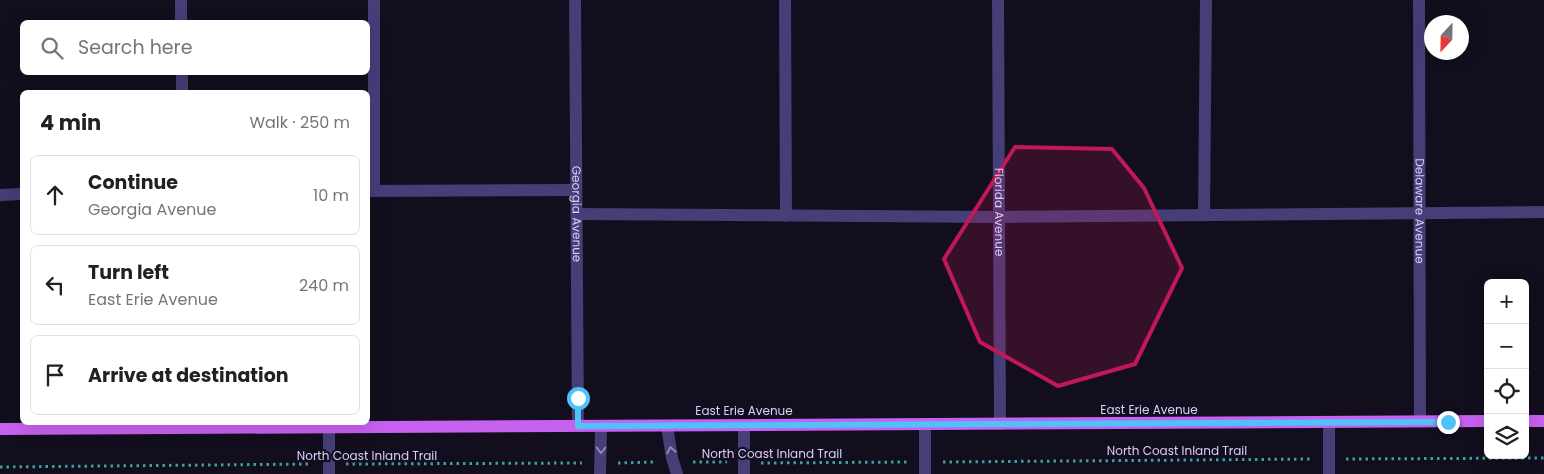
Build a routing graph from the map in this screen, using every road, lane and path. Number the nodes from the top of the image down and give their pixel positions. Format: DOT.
graph roads {
  1 [pos="181,0"];
  2 [pos="374,0"];
  3 [pos="575,0"];
  4 [pos="785,0"];
  5 [pos="998,0"];
  6 [pos="1206,0"];
  7 [pos="1419,0"];
  8 [pos="181,20"];
  9 [pos="182,75"];
  10 [pos="182,90"];
  11 [pos="576,190"];
  12 [pos="371,191"];
  13 [pos="20,194"];
  14 [pos="0,195"];
  15 [pos="1544,212"];
  16 [pos="1421,213"];
  17 [pos="577,214"];
  18 [pos="1204,215"];
  19 [pos="786,216"];
  20 [pos="999,217"];
  21 [pos="1484,421"];
  22 [pos="1529,421"];
  23 [pos="1544,421"];
  24 [pos="1329,422"];
  25 [pos="1420,422"];
  26 [pos="925,424"];
  27 [pos="1000,424"];
  28 [pos="183,425"];
  29 [pos="744,425"];
  30 [pos="578,426"];
  31 [pos="601,426"];
  32 [pos="666,426"];
  33 [pos="329,428"];
  34 [pos="0,429"];
  35 [pos="1544,458"];
  36 [pos="1329,459"];
  37 [pos="0,467"];
  38 [pos="600,468"];
  39 [pos="675,468"];
  40 [pos="744,468"];
  41 [pos="925,468"];
  42 [pos="329,469"];
  43 [pos="1329,474"];
  1 -- 8 [label="street"];
  2 -- 12 [label="street"];
  3 -- 11 [label="street, Georgia Avenue"];
  4 -- 19 [label="street"];
  5 -- 20 [label="street, Florida Avenue"];
  6 -- 18 [label="street"];
  7 -- 16 [label="street, Delaware Avenue"];
  9 -- 10 [label="street"];
  11 -- 12 [label="street"];
  11 -- 17 [label="street, Georgia Avenue"];
  13 -- 14 [label="street"];
  15 -- 16 [label="street"];
  16 -- 18 [label="street"];
  16 -- 25 [label="street, Delaware Avenue"];
  17 -- 19 [label="street"];
  17 -- 30 [label="street, Georgia Avenue"];
  18 -- 20 [label="street"];
  19 -- 20 [label="street"];
  20 -- 27 [label="street, Florida Avenue"];
  21 -- 25 [label="main road, East Erie Avenue"];
  22 -- 23 [label="main road"];
  24 -- 25 [label="main road, East Erie Avenue"];
  24 -- 27 [label="main road, East Erie Avenue"];
  24 -- 36 [label="street"];
  26 -- 27 [label="main road, East Erie Avenue"];
  26 -- 29 [label="main road, East Erie Avenue"];
  26 -- 41 [label="street"];
  28 -- 33 [label="main road, East Erie Avenue"];
  28 -- 34 [label="main road, East Erie Avenue"];
  29 -- 32 [label="main road, East Erie Avenue"];
  29 -- 40 [label="street"];
  30 -- 31 [label="main road, East Erie Avenue"];
  30 -- 33 [label="main road, East Erie Avenue"];
  31 -- 32 [label="main road, East Erie Avenue"];
  31 -- 38 [label="street, one-way"];
  39 -- 32 [label="street, one-way"];
  33 -- 42 [label="street"];
  35 -- 36 [label="path, North Coast Inland Trail"];
  36 -- 41 [label="path, North Coast Inland Trail"];
  36 -- 43 [label="street"];
  37 -- 42 [label="path, North Coast Inland Trail"];
  38 -- 39 [label="path, North Coast Inland Trail"];
  38 -- 42 [label="path, North Coast Inland Trail"];
  39 -- 40 [label="path, North Coast Inland Trail"];
  40 -- 41 [label="path, North Coast Inland Trail"];
}
